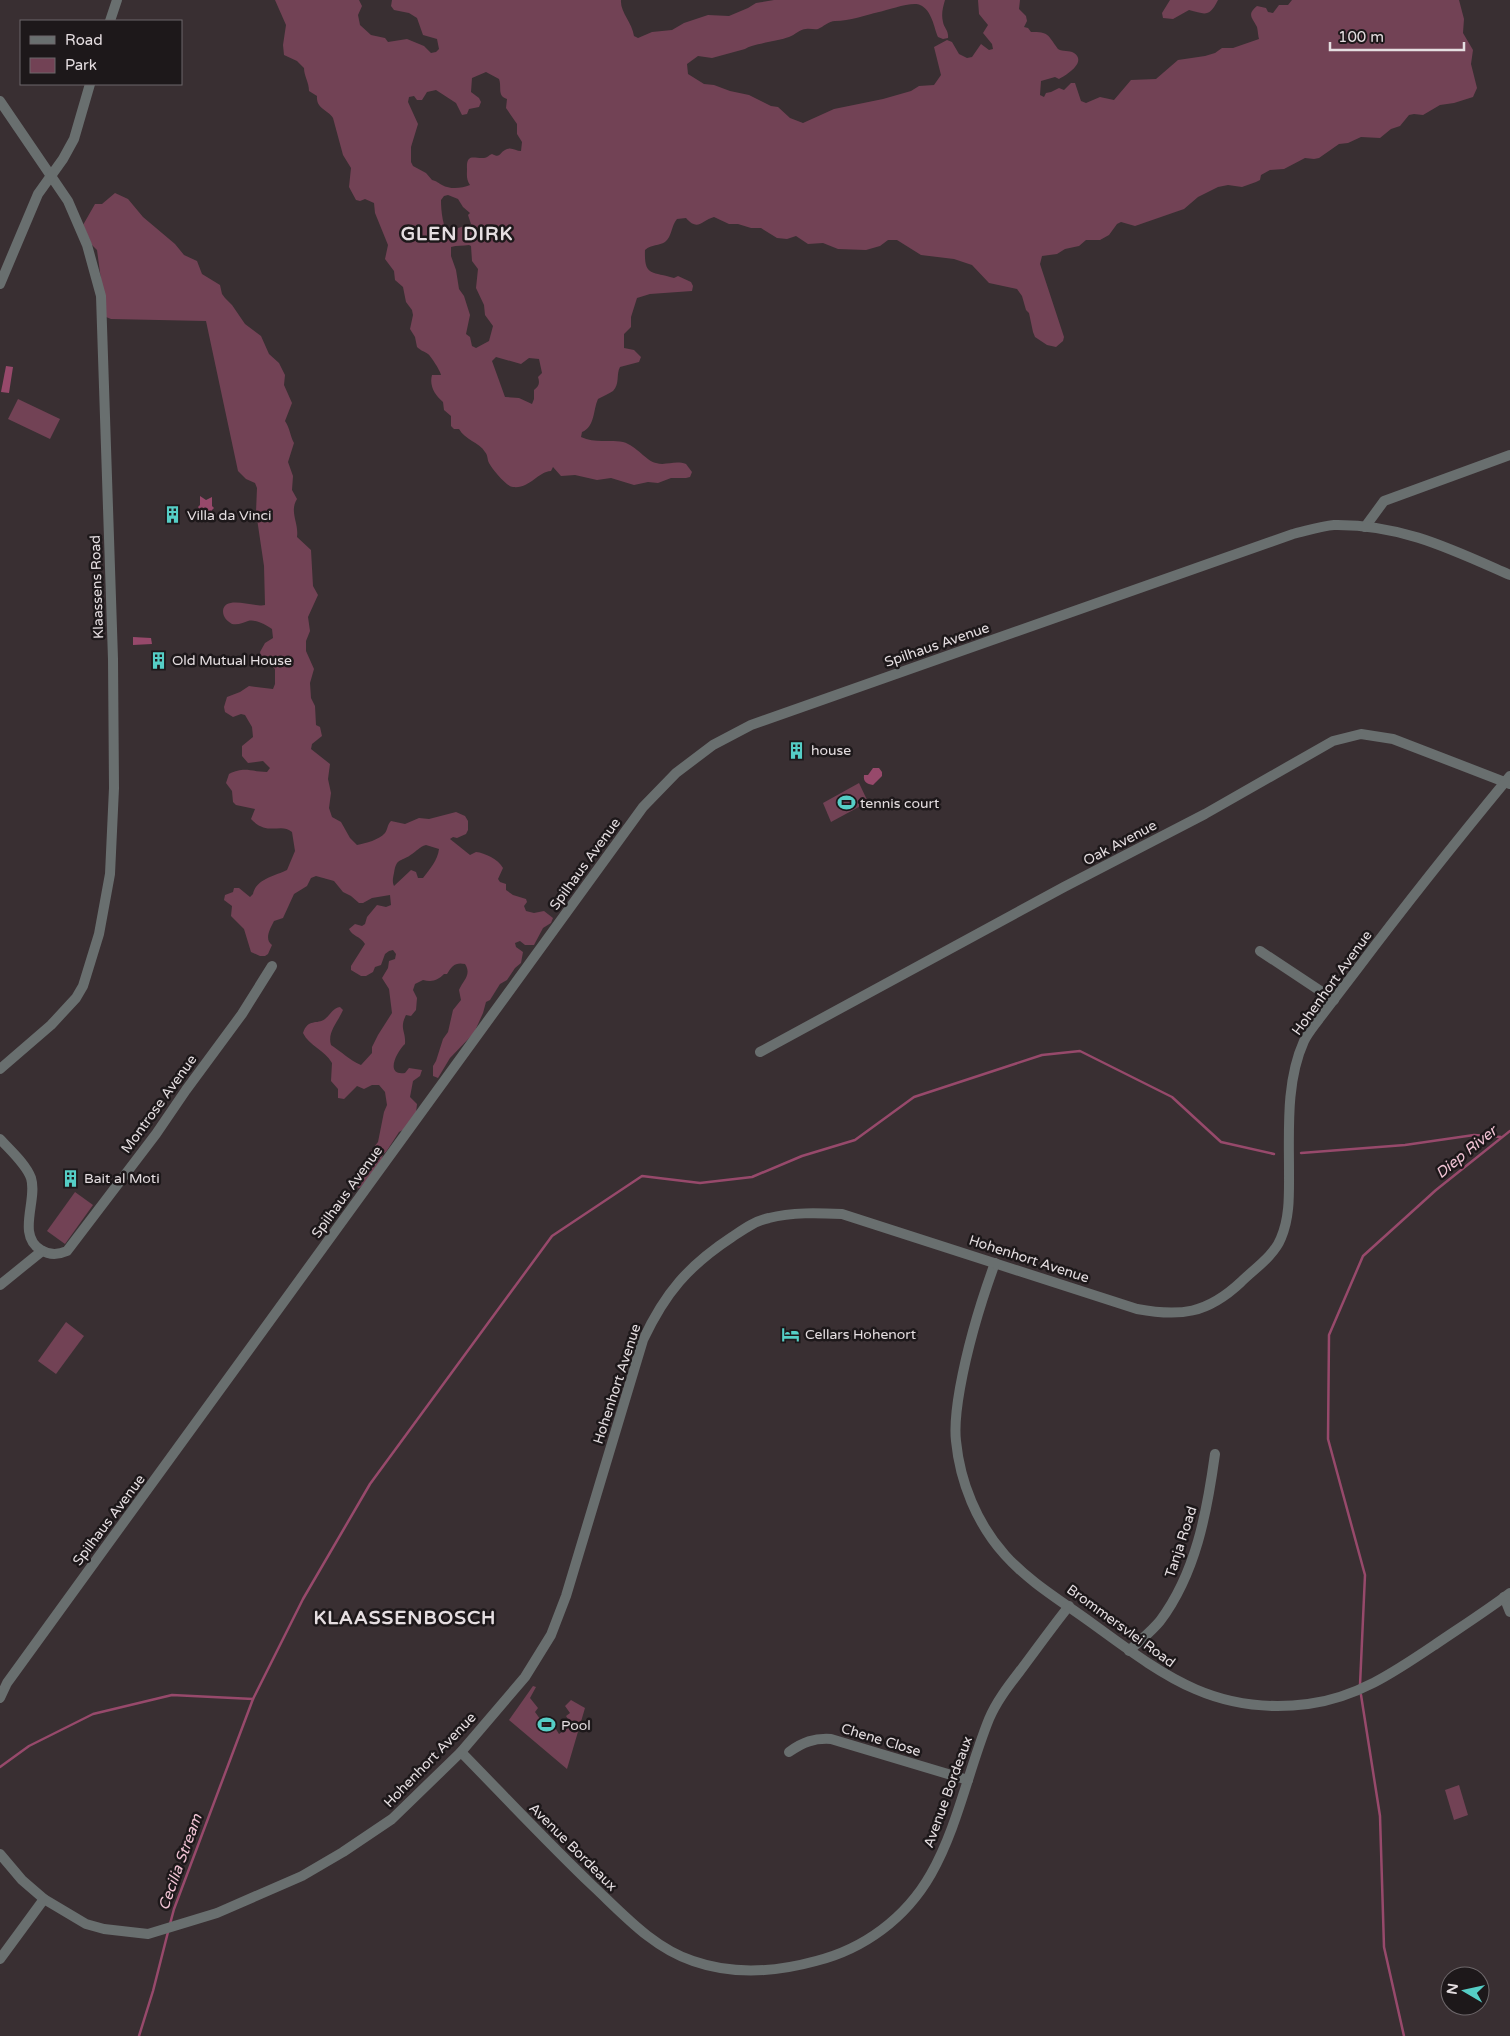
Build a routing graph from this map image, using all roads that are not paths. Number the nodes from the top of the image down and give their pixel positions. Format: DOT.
graph roads {
  1 [pos="118,0"];
  2 [pos="110,20"];
  3 [pos="90,85"];
  4 [pos="0,101"];
  5 [pos="52,175"];
  6 [pos="0,284"];
  7 [pos="1510,455"];
  8 [pos="1365,527"];
  9 [pos="1510,574"];
  10 [pos="1508,781"];
  11 [pos="1260,952"];
  12 [pos="272,966"];
  13 [pos="1334,1000"];
  14 [pos="760,1052"];
  15 [pos="0,1069"];
  16 [pos="0,1139"];
  17 [pos="42,1251"];
  18 [pos="995,1263"];
  19 [pos="0,1285"];
  20 [pos="1215,1454"];
  21 [pos="1507,1595"];
  22 [pos="1069,1606"];
  23 [pos="1510,1612"];
  24 [pos="1129,1651"];
  25 [pos="0,1698"];
  26 [pos="461,1752"];
  27 [pos="789,1752"];
  28 [pos="968,1780"];
  29 [pos="0,1854"];
  30 [pos="44,1899"];
  31 [pos="0,1959"];
  1 -- 2 [label="street"];
  3 -- 5 [label="street"];
  4 -- 5 [label="street, Klaassens Road"];
  5 -- 6 [label="street"];
  5 -- 15 [label="street, Klaassens Road"];
  7 -- 8 [label="street"];
  8 -- 9 [label="street, Spilhaus Avenue"];
  8 -- 25 [label="street, Spilhaus Avenue"];
  10 -- 13 [label="street, Hohenhort Avenue"];
  10 -- 14 [label="street, Oak Avenue"];
  11 -- 13 [label="street"];
  12 -- 17 [label="street, Montrose Avenue"];
  13 -- 18 [label="street, Hohenhort Avenue"];
  16 -- 17 [label="street"];
  17 -- 19 [label="street"];
  18 -- 22 [label="street, Brommersvlei Road"];
  18 -- 26 [label="street, Hohenhort Avenue"];
  20 -- 24 [label="street, Tanja Road"];
  21 -- 23 [label="street"];
  21 -- 24 [label="street, Brommersvlei Road"];
  22 -- 24 [label="street, Brommersvlei Road"];
  22 -- 28 [label="street, Avenue Bordeaux"];
  26 -- 28 [label="street, Avenue Bordeaux"];
  26 -- 30 [label="street, Hohenhort Avenue"];
  27 -- 28 [label="street, Chene Close"];
  29 -- 30 [label="street"];
  30 -- 31 [label="street"];
}
